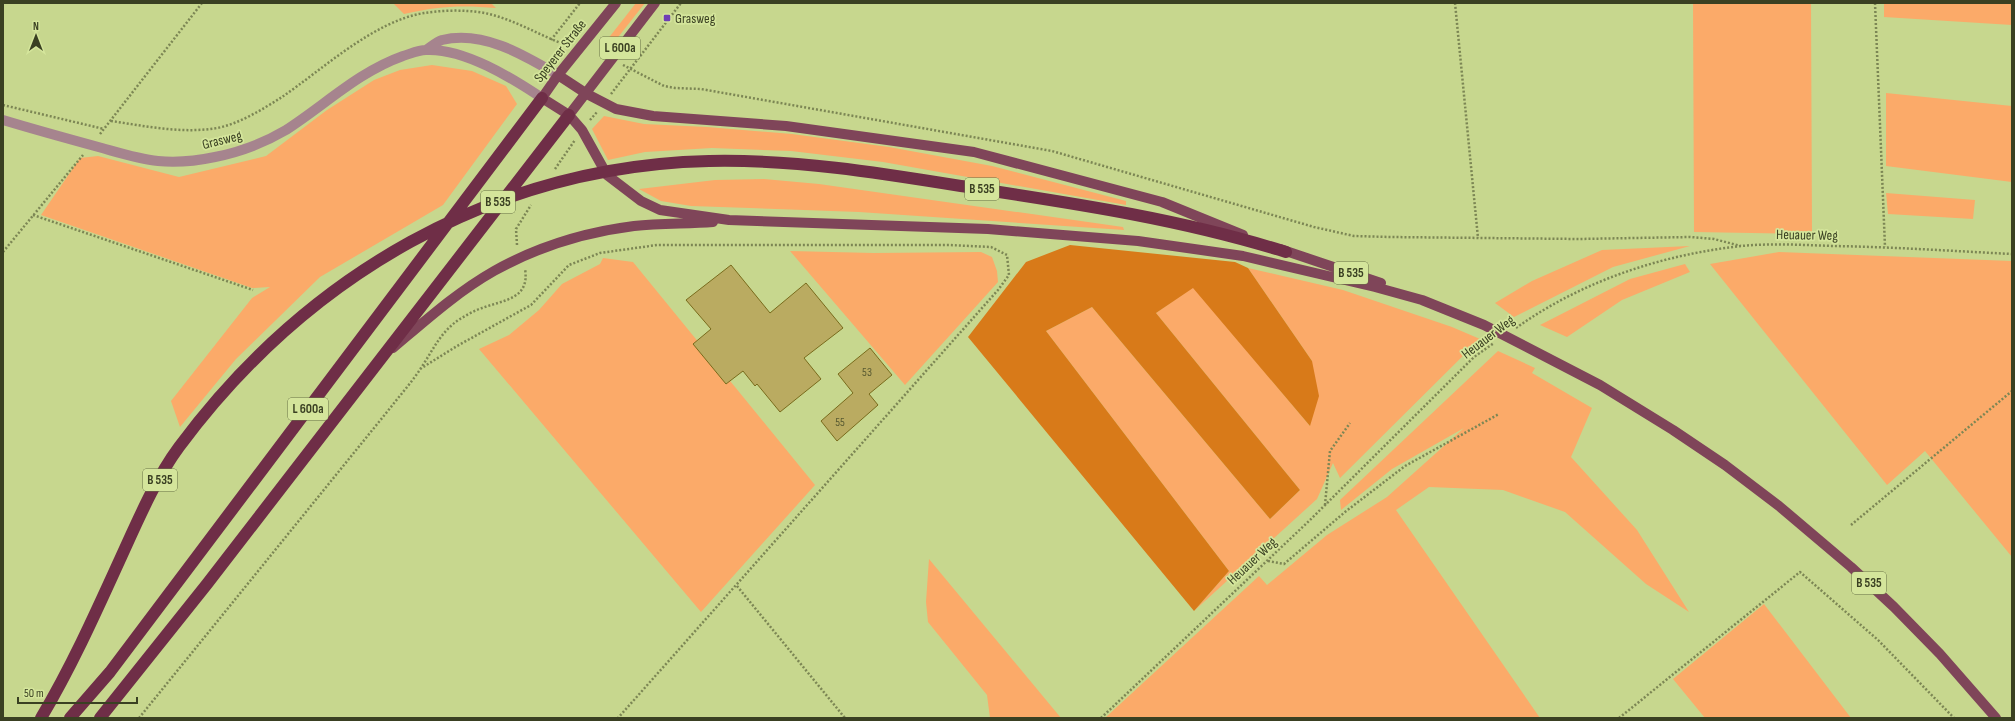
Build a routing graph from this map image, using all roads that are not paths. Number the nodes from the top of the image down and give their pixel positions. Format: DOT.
graph roads {
  1 [pos="616,3"];
  2 [pos="655,3"];
  3 [pos="426,50"];
  4 [pos="558,75"];
  5 [pos="587,94"];
  6 [pos="542,98"];
  7 [pos="569,115"];
  8 [pos="3,120"];
  9 [pos="729,220"];
  10 [pos="1286,252"];
  11 [pos="1414,298"];
  12 [pos="382,357"];
  13 [pos="41,718"];
  14 [pos="70,718"];
  15 [pos="100,718"];
  16 [pos="1996,718"];
  1 -- 4 [label="main road, Speyerer Straße / L 600a"];
  2 -- 5 [label="main road, L 600a"];
  3 -- 4 [label="street, Grasweg"];
  3 -- 6 [label="street, Grasweg"];
  3 -- 8 [label="street, Grasweg"];
  4 -- 5 [label="main road"];
  4 -- 6 [label="main road, Speyerer Straße / L 600a"];
  5 -- 7 [label="main road, L 600a"];
  5 -- 10 [label="main road"];
  6 -- 7 [label="main road"];
  6 -- 14 [label="highway, L 600a"];
  7 -- 9 [label="main road"];
  7 -- 12 [label="highway, L 600a"];
  9 -- 11 [label="main road, B 535"];
  9 -- 12 [label="main road, B 535"];
  10 -- 11 [label="main road, B 535"];
  10 -- 13 [label="highway, B 535"];
  11 -- 16 [label="main road, B 535"];
  12 -- 15 [label="highway, B 535"];
}
